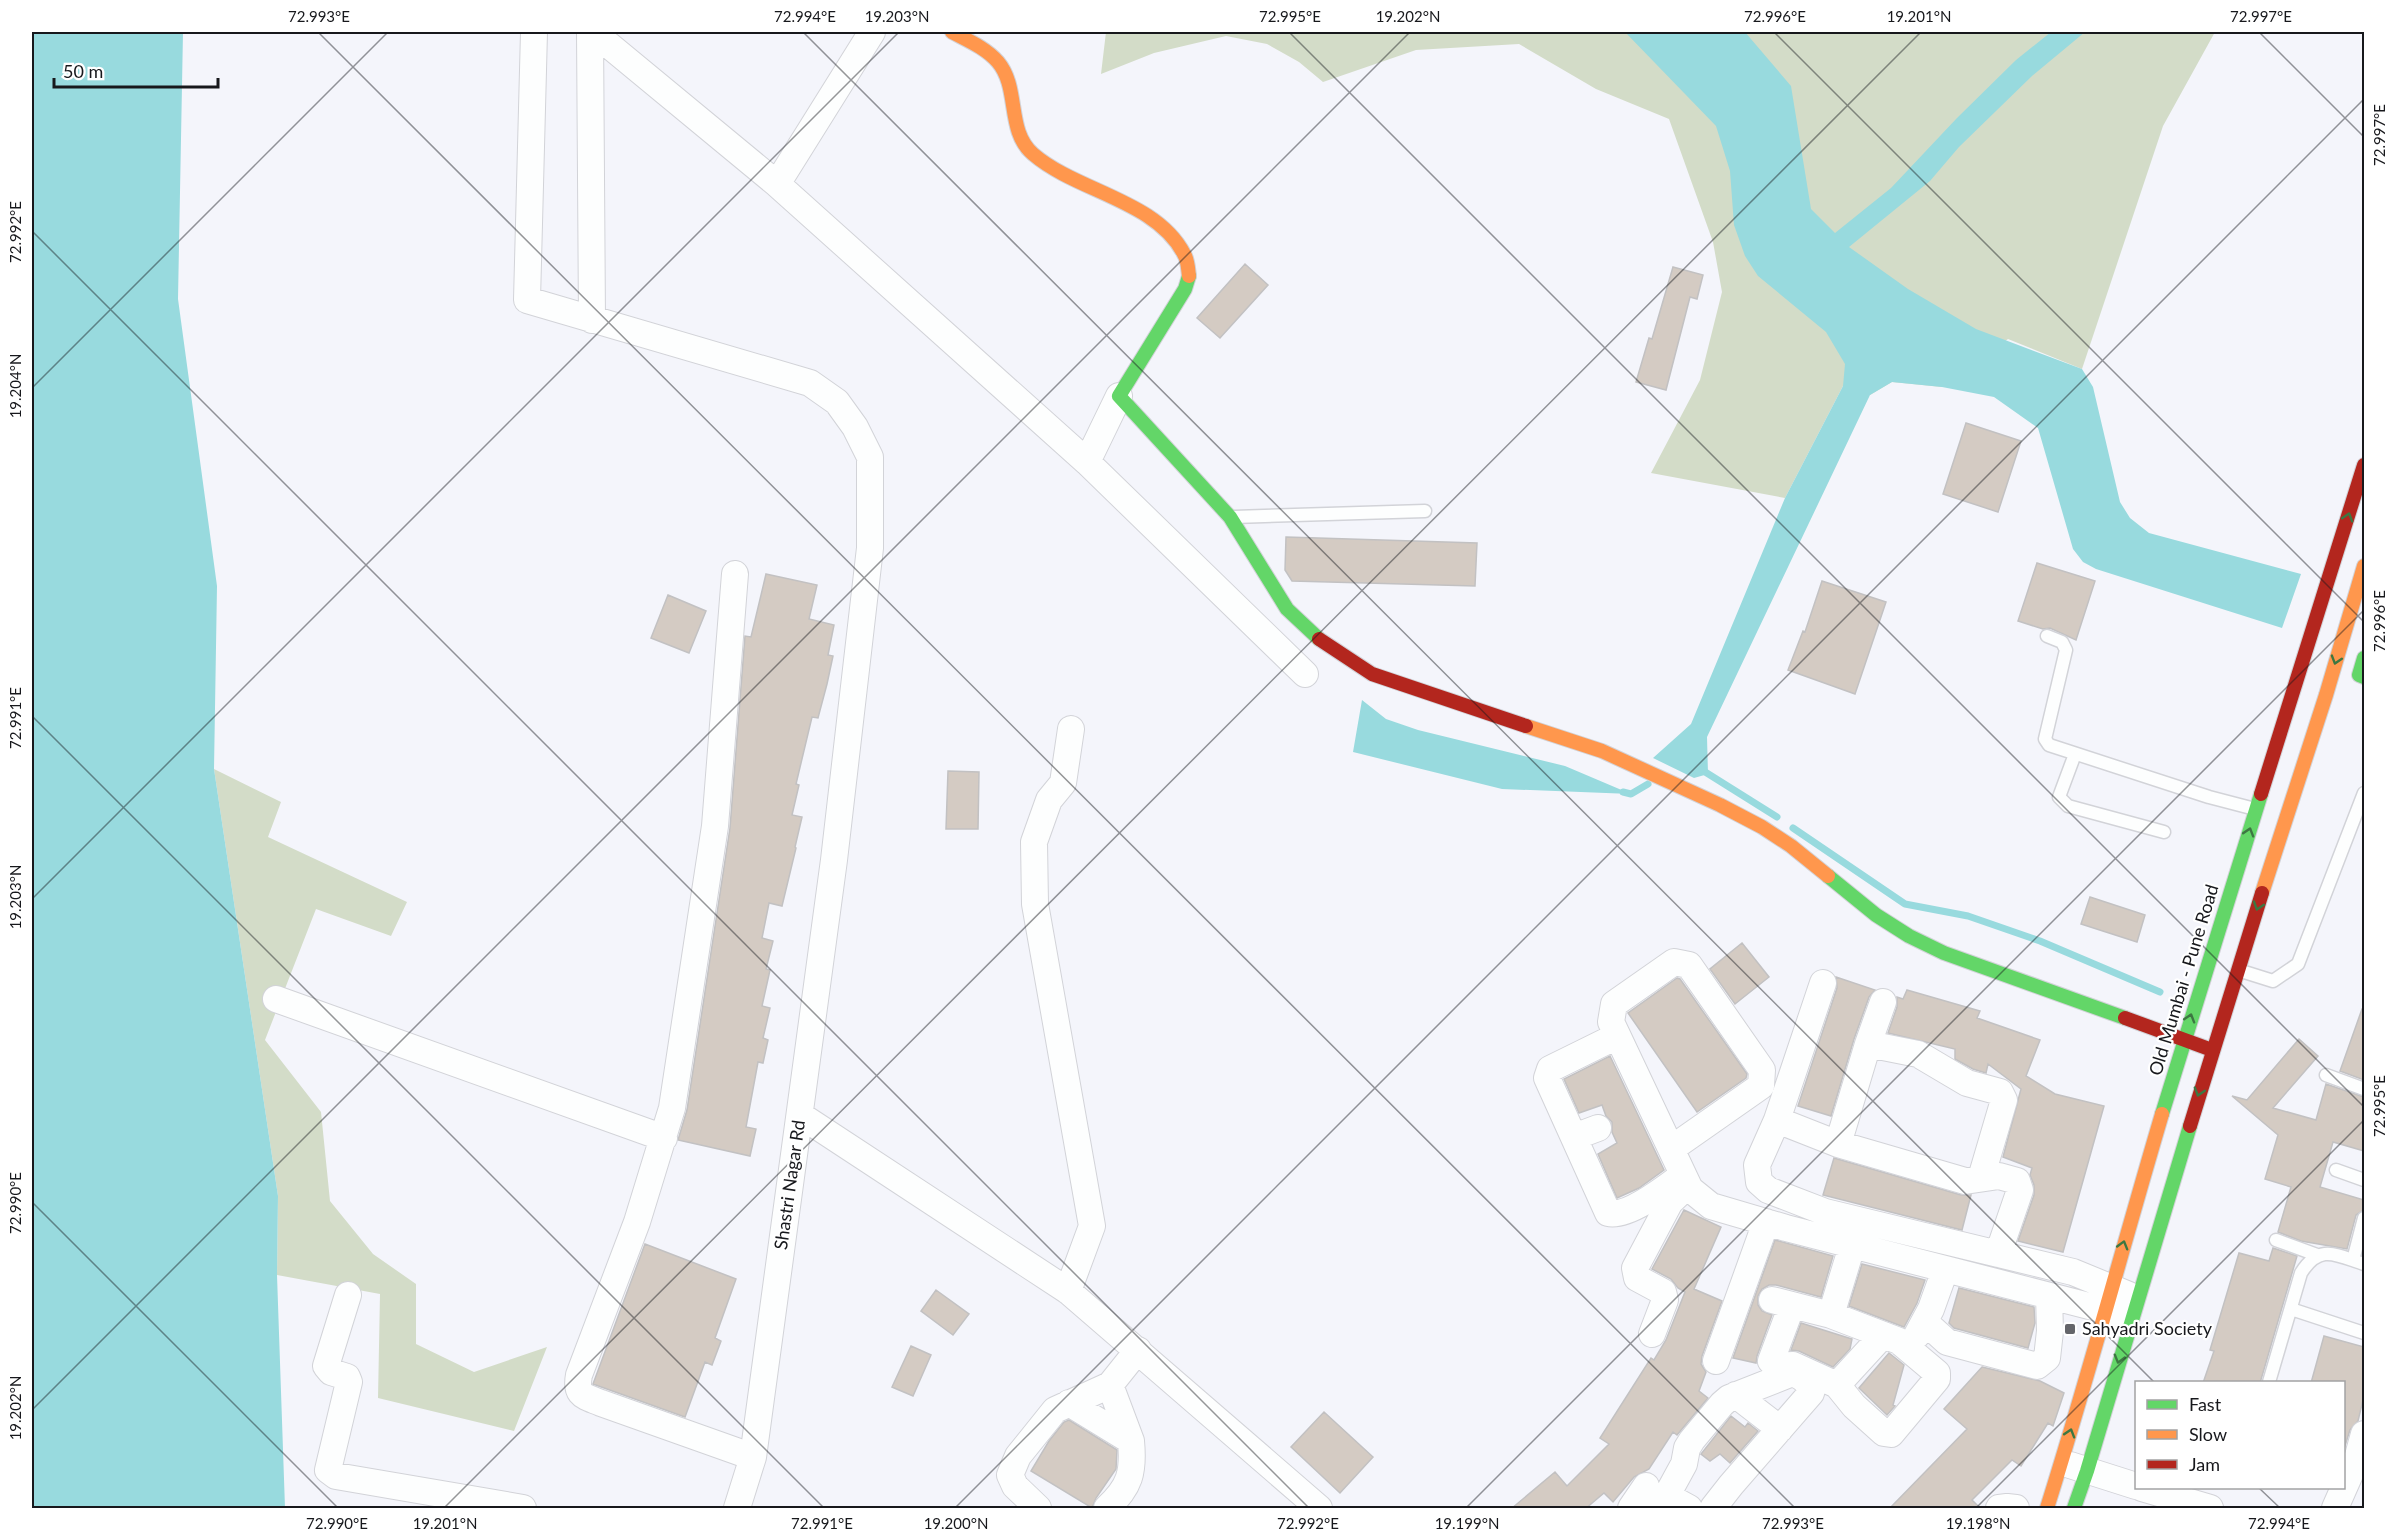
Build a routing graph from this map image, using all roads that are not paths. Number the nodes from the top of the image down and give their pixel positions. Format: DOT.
graph roads {
  1 [pos="534,32"];
  2 [pos="592,32"];
  3 [pos="872,32"];
  4 [pos="952,32"];
  5 [pos="777,184"];
  6 [pos="592,320"];
  7 [pos="1119,396"];
  8 [pos="1087,462"];
  9 [pos="2364,465"];
  10 [pos="1425,511"];
  11 [pos="1230,517"];
  12 [pos="2352,573"];
  13 [pos="735,574"];
  14 [pos="2047,636"];
  15 [pos="2364,658"];
  16 [pos="1305,674"];
  17 [pos="2361,676"];
  18 [pos="2326,695"];
  19 [pos="1071,729"];
  20 [pos="2075,754"];
  21 [pos="2364,793"];
  22 [pos="2256,810"];
  23 [pos="2164,832"];
  24 [pos="2237,970"];
  25 [pos="1823,983"];
  26 [pos="276,999"];
  27 [pos="1883,1002"];
  28 [pos="1617,1036"];
  29 [pos="2183,1041"];
  30 [pos="1868,1044"];
  31 [pos="2212,1050"];
  32 [pos="2326,1075"];
  33 [pos="2364,1089"];
  34 [pos="800,1115"];
  35 [pos="1777,1120"];
  36 [pos="1598,1128"];
  37 [pos="1574,1137"];
  38 [pos="664,1138"];
  39 [pos="1838,1144"];
  40 [pos="1671,1149"];
  41 [pos="2336,1170"];
  42 [pos="1981,1178"];
  43 [pos="1686,1180"];
  44 [pos="2364,1180"];
  45 [pos="2364,1218"];
  46 [pos="1766,1222"];
  47 [pos="2276,1240"];
  48 [pos="1852,1246"];
  49 [pos="1998,1254"];
  50 [pos="2317,1255"];
  51 [pos="2359,1262"];
  52 [pos="1945,1270"];
  53 [pos="1068,1292"];
  54 [pos="348,1295"];
  55 [pos="2049,1296"];
  56 [pos="1767,1298"];
  57 [pos="2108,1298"];
  58 [pos="2134,1307"];
  59 [pos="2291,1309"];
  60 [pos="1832,1315"];
  61 [pos="1924,1322"];
  62 [pos="2364,1333"];
  63 [pos="1652,1334"];
  64 [pos="1894,1340"];
  65 [pos="1138,1350"];
  66 [pos="1716,1361"];
  67 [pos="2270,1381"];
  68 [pos="1110,1385"];
  69 [pos="1837,1385"];
  70 [pos="1736,1395"];
  71 [pos="1069,1404"];
  72 [pos="1780,1429"];
  73 [pos="1131,1441"];
  74 [pos="2355,1447"];
  75 [pos="753,1457"];
  76 [pos="2061,1463"];
  77 [pos="2087,1471"];
  78 [pos="2345,1478"];
  79 [pos="2135,1486"];
  80 [pos="2145,1489"];
  81 [pos="2341,1489"];
  82 [pos="1647,1502"];
  83 [pos="523,1509"];
  84 [pos="737,1509"];
  85 [pos="1038,1509"];
  86 [pos="1107,1509"];
  87 [pos="1319,1509"];
  88 [pos="1689,1509"];
  89 [pos="1713,1509"];
  90 [pos="2000,1509"];
  91 [pos="2016,1509"];
  92 [pos="2047,1509"];
  93 [pos="2074,1509"];
  94 [pos="2210,1509"];
  95 [pos="2335,1509"];
  1 -- 6 [label="street, Shastri Nagar Rd"];
  2 -- 5 [label="street"];
  2 -- 6 [label="street"];
  3 -- 5 [label="street"];
  4 -- 7 [label="main road"];
  5 -- 8 [label="street"];
  6 -- 34 [label="street, Shastri Nagar Rd"];
  7 -- 8 [label="street"];
  7 -- 11 [label="main road"];
  8 -- 16 [label="street"];
  12 -- 9 [label="main road, Old Mumbai - Pune Road, one-way"];
  10 -- 11 [label="lane"];
  11 -- 29 [label="main road"];
  12 -- 18 [label="main road, Old Mumbai - Pune Road, one-way"];
  12 -- 22 [label="main road, Old Mumbai - Pune Road"];
  13 -- 38 [label="street"];
  14 -- 20 [label="lane"];
  15 -- 17 [label="main road"];
  17 -- 18 [label="main road"];
  18 -- 24 [label="main road, Old Mumbai - Pune Road, one-way"];
  19 -- 53 [label="street"];
  20 -- 22 [label="lane"];
  20 -- 23 [label="lane"];
  21 -- 24 [label="lane"];
  29 -- 22 [label="main road, Old Mumbai - Pune Road, one-way"];
  24 -- 31 [label="main road, Old Mumbai - Pune Road"];
  25 -- 35 [label="street"];
  26 -- 38 [label="street"];
  27 -- 30 [label="street"];
  28 -- 37 [label="street"];
  28 -- 40 [label="street"];
  28 -- 40 [label="street"];
  29 -- 31 [label="main road"];
  57 -- 29 [label="main road, Old Mumbai - Pune Road, one-way"];
  30 -- 39 [label="street"];
  30 -- 42 [label="street"];
  31 -- 58 [label="main road, Old Mumbai - Pune Road, one-way"];
  32 -- 33 [label="lane"];
  34 -- 53 [label="street"];
  34 -- 75 [label="street, Shastri Nagar Rd"];
  35 -- 39 [label="street"];
  35 -- 49 [label="street"];
  36 -- 37 [label="street"];
  37 -- 43 [label="street"];
  38 -- 75 [label="street"];
  39 -- 42 [label="street"];
  40 -- 43 [label="street"];
  41 -- 44 [label="lane"];
  42 -- 49 [label="street"];
  43 -- 46 [label="street"];
  43 -- 63 [label="street"];
  45 -- 51 [label="lane"];
  46 -- 48 [label="street"];
  46 -- 56 [label="street"];
  47 -- 50 [label="lane"];
  48 -- 52 [label="street"];
  48 -- 60 [label="street"];
  49 -- 57 [label="street"];
  50 -- 51 [label="lane"];
  50 -- 59 [label="lane"];
  52 -- 55 [label="street"];
  52 -- 61 [label="street"];
  53 -- 65 [label="street"];
  54 -- 83 [label="street"];
  55 -- 57 [label="street"];
  55 -- 61 [label="street"];
  56 -- 60 [label="street"];
  56 -- 66 [label="street"];
  56 -- 69 [label="street"];
  57 -- 58 [label="street"];
  76 -- 57 [label="main road, Old Mumbai - Pune Road, one-way"];
  58 -- 77 [label="main road, Old Mumbai - Pune Road, one-way"];
  59 -- 62 [label="lane"];
  59 -- 67 [label="lane"];
  60 -- 64 [label="street"];
  61 -- 64 [label="street"];
  64 -- 69 [label="street"];
  64 -- 69 [label="street"];
  65 -- 68 [label="street"];
  65 -- 87 [label="street"];
  68 -- 71 [label="street"];
  68 -- 73 [label="street"];
  70 -- 72 [label="street"];
  70 -- 72 [label="street"];
  70 -- 82 [label="street"];
  71 -- 73 [label="street"];
  71 -- 85 [label="street"];
  72 -- 89 [label="street"];
  73 -- 86 [label="street"];
  74 -- 78 [label="street"];
  75 -- 84 [label="street, Shastri Nagar Rd"];
  76 -- 77 [label="street"];
  76 -- 92 [label="main road, Old Mumbai - Pune Road"];
  77 -- 79 [label="street"];
  77 -- 93 [label="main road, Old Mumbai - Pune Road"];
  80 -- 94 [label="street"];
  81 -- 95 [label="street"];
  82 -- 88 [label="street"];
  90 -- 91 [label="street"];
}
